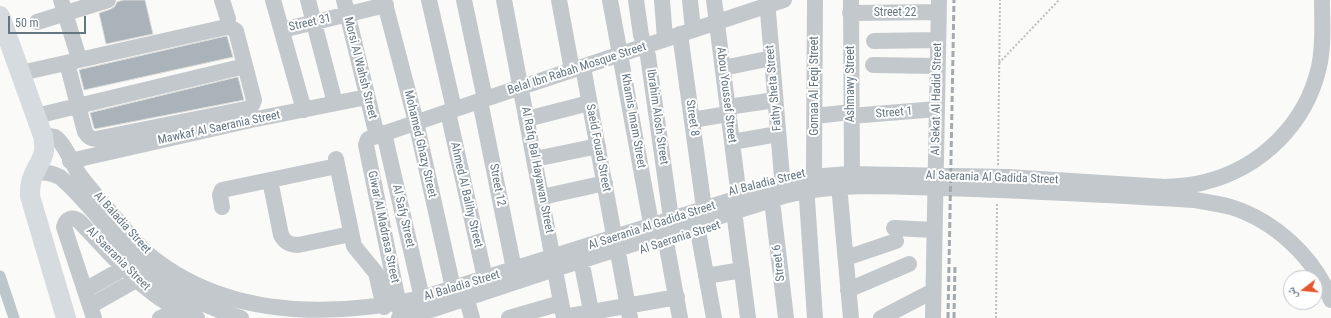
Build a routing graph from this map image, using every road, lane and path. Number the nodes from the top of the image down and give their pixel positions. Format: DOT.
graph roads {
  1 [pos="108,0"];
  2 [pos="222,0"];
  3 [pos="273,0"];
  4 [pos="308,0"];
  5 [pos="429,0"];
  6 [pos="464,0"];
  7 [pos="504,0"];
  8 [pos="559,0"];
  9 [pos="610,0"];
  10 [pos="636,0"];
  11 [pos="662,0"];
  12 [pos="690,0"];
  13 [pos="714,0"];
  14 [pos="784,0"];
  15 [pos="815,0"];
  16 [pos="1000,0"];
  17 [pos="1059,0"];
  18 [pos="1322,0"];
  19 [pos="385,2"];
  20 [pos="767,3"];
  21 [pos="850,6"];
  22 [pos="939,6"];
  23 [pos="63,7"];
  24 [pos="345,7"];
  25 [pos="0,16"];
  26 [pos="228,19"];
  27 [pos="37,22"];
  28 [pos="717,22"];
  29 [pos="314,23"];
  30 [pos="282,30"];
  31 [pos="680,35"];
  32 [pos="938,40"];
  33 [pos="874,41"];
  34 [pos="645,46"];
  35 [pos="621,54"];
  36 [pos="72,57"];
  37 [pos="772,58"];
  38 [pos="999,63"];
  39 [pos="872,65"];
  40 [pos="245,66"];
  41 [pos="938,66"];
  42 [pos="577,68"];
  43 [pos="723,68"];
  44 [pos="20,73"];
  45 [pos="521,87"];
  46 [pos="367,97"];
  47 [pos="482,100"];
  48 [pos="775,100"];
  49 [pos="590,103"];
  50 [pos="335,104"];
  51 [pos="78,105"];
  52 [pos="937,109"];
  53 [pos="304,110"];
  54 [pos="728,110"];
  55 [pos="451,111"];
  56 [pos="851,114"];
  57 [pos="36,116"];
  58 [pos="815,116"];
  59 [pos="527,119"];
  60 [pos="692,120"];
  61 [pos="416,122"];
  62 [pos="778,134"];
  63 [pos="43,136"];
  64 [pos="377,136"];
  65 [pos="732,142"];
  66 [pos="598,146"];
  67 [pos="535,159"];
  68 [pos="70,161"];
  69 [pos="998,166"];
  70 [pos="852,169"];
  71 [pos="936,170"];
  72 [pos="814,171"];
  73 [pos="34,173"];
  74 [pos="782,177"];
  75 [pos="270,180"];
  76 [pos="604,183"];
  77 [pos="738,189"];
  78 [pos="840,196"];
  79 [pos="542,197"];
  80 [pos="935,197"];
  81 [pos="997,198"];
  82 [pos="807,199"];
  83 [pos="703,201"];
  84 [pos="222,207"];
  85 [pos="773,208"];
  86 [pos="670,211"];
  87 [pos="650,218"];
  88 [pos="735,220"];
  89 [pos="613,230"];
  90 [pos="934,230"];
  91 [pos="698,231"];
  92 [pos="351,234"];
  93 [pos="666,242"];
  94 [pos="619,258"];
  95 [pos="846,258"];
  96 [pos="909,264"];
  97 [pos="124,268"];
  98 [pos="555,268"];
  99 [pos="514,269"];
  100 [pos="583,270"];
  101 [pos="742,270"];
  102 [pos="706,276"];
  103 [pos="485,278"];
  104 [pos="136,280"];
  105 [pos="453,288"];
  106 [pos="84,290"];
  107 [pos="848,290"];
  108 [pos="933,290"];
  109 [pos="676,297"];
  110 [pos="422,298"];
  111 [pos="1331,300"];
  112 [pos="92,312"];
  113 [pos="396,312"];
  114 [pos="470,312"];
  115 [pos="629,312"];
  116 [pos="563,313"];
  117 [pos="186,314"];
  118 [pos="588,314"];
  119 [pos="66,318"];
  120 [pos="160,318"];
  121 [pos="242,318"];
  122 [pos="432,318"];
  123 [pos="509,318"];
  124 [pos="680,318"];
  125 [pos="714,318"];
  126 [pos="748,318"];
  127 [pos="786,318"];
  128 [pos="815,318"];
  129 [pos="851,318"];
  130 [pos="881,318"];
  131 [pos="933,318"];
  132 [pos="996,318"];
  1 -- 23 [label="street"];
  2 -- 26 [label="street"];
  3 -- 30 [label="street"];
  4 -- 29 [label="street"];
  5 -- 55 [label="street, Ahmed Al Balihy Street"];
  6 -- 47 [label="street, Street 12"];
  7 -- 45 [label="street, Al Rafq Bal Hayawan Street"];
  8 -- 42 [label="street, Saeid Fouad Street"];
  9 -- 35 [label="street, Khamis Imam Street"];
  10 -- 34 [label="street, Ibrahim Alosh Street"];
  11 -- 31 [label="street"];
  12 -- 31 [label="street"];
  13 -- 28 [label="street, Abou Youssef Street"];
  14 -- 20 [label="street, Belal Ibn Rabah Mosque Street"];
  15 -- 58 [label="street, Gomaa Al Feqi Street"];
  16 -- 38 [label="path"];
  17 -- 38 [label="path"];
  18 -- 98 [label="street, Al Saerania Al Gadida Street"];
  19 -- 24 [label="street, Street 31"];
  19 -- 61 [label="street, Mohamed Ghazy Street"];
  20 -- 28 [label="street, Belal Ibn Rabah Mosque Street"];
  20 -- 37 [label="street, Fathy Sheta Street"];
  21 -- 22 [label="street, Street 22"];
  21 -- 56 [label="street, Ashmawy Street"];
  22 -- 32 [label="street, Al Sekat Al Hadid Street"];
  23 -- 27 [label="street"];
  23 -- 36 [label="street"];
  24 -- 29 [label="street, Street 31"];
  24 -- 46 [label="street, Morsi Al Wahsh Street"];
  25 -- 44 [label="main road"];
  28 -- 31 [label="street, Belal Ibn Rabah Mosque Street"];
  28 -- 43 [label="street, Abou Youssef Street"];
  29 -- 30 [label="street, Street 31"];
  29 -- 50 [label="street"];
  30 -- 53 [label="street"];
  31 -- 34 [label="street, Belal Ibn Rabah Mosque Street"];
  31 -- 60 [label="street, Street 8"];
  32 -- 33 [label="street"];
  32 -- 41 [label="street, Al Sekat Al Hadid Street"];
  34 -- 35 [label="street, Belal Ibn Rabah Mosque Street"];
  34 -- 86 [label="street, Ibrahim Alosh Street"];
  35 -- 42 [label="street, Belal Ibn Rabah Mosque Street"];
  35 -- 87 [label="street, Khamis Imam Street"];
  36 -- 40 [label="street"];
  36 -- 44 [label="street"];
  36 -- 51 [label="street"];
  37 -- 43 [label="street"];
  37 -- 48 [label="street, Fathy Sheta Street"];
  38 -- 69 [label="path"];
  39 -- 41 [label="street"];
  40 -- 51 [label="street"];
  40 -- 51 [label="street"];
  41 -- 52 [label="street, Al Sekat Al Hadid Street"];
  42 -- 45 [label="street, Belal Ibn Rabah Mosque Street"];
  42 -- 49 [label="street, Saeid Fouad Street"];
  43 -- 54 [label="street, Abou Youssef Street"];
  44 -- 57 [label="main road"];
  45 -- 47 [label="street, Belal Ibn Rabah Mosque Street"];
  45 -- 59 [label="street, Al Rafq Bal Hayawan Street"];
  46 -- 50 [label="street, Mawkaf Al Saerania Street"];
  46 -- 64 [label="street, Morsi Al Wahsh Street"];
  47 -- 55 [label="street, Belal Ibn Rabah Mosque Street"];
  47 -- 99 [label="street, Street 12"];
  48 -- 54 [label="street"];
  48 -- 62 [label="street, Fathy Sheta Street"];
  49 -- 59 [label="street"];
  49 -- 66 [label="street, Saeid Fouad Street"];
  50 -- 53 [label="street, Mawkaf Al Saerania Street"];
  51 -- 57 [label="street"];
  52 -- 56 [label="street, Street 1"];
  52 -- 71 [label="street, Al Sekat Al Hadid Street"];
  53 -- 68 [label="street, Mawkaf Al Saerania Street"];
  54 -- 60 [label="street"];
  54 -- 65 [label="street, Abou Youssef Street"];
  55 -- 61 [label="street, Belal Ibn Rabah Mosque Street"];
  55 -- 103 [label="street, Ahmed Al Balihy Street"];
  56 -- 58 [label="street, Street 1"];
  56 -- 70 [label="street, Ashmawy Street"];
  57 -- 63 [label="main road"];
  58 -- 72 [label="street, Gomaa Al Feqi Street"];
  59 -- 67 [label="street, Al Rafq Bal Hayawan Street"];
  60 -- 83 [label="street, Street 8"];
  61 -- 64 [label="street, Belal Ibn Rabah Mosque Street"];
  61 -- 105 [label="street, Mohamed Ghazy Street"];
  62 -- 65 [label="street"];
  62 -- 74 [label="street, Fathy Sheta Street"];
  63 -- 68 [label="street, Al Baladia Street"];
  63 -- 73 [label="main road"];
  64 -- 110 [label="street, Al Safy Street"];
  64 -- 113 [label="street, Giwar Al Madrasa Street"];
  65 -- 77 [label="street, Abou Youssef Street"];
  66 -- 67 [label="street"];
  66 -- 76 [label="street, Saeid Fouad Street"];
  67 -- 79 [label="street, Al Rafq Bal Hayawan Street"];
  68 -- 113 [label="street, Al Baladia Street"];
  70 -- 71 [label="street, Al Baladia Street"];
  70 -- 72 [label="street, Al Baladia Street"];
  71 -- 80 [label="street, Al Sekat Al Hadid Street"];
  72 -- 74 [label="street, Al Baladia Street"];
  73 -- 119 [label="main road"];
  73 -- 121 [label="street, Al Baladia Street"];
  74 -- 77 [label="street, Al Baladia Street"];
  75 -- 84 [label="street"];
  75 -- 92 [label="street"];
  75 -- 92 [label="street"];
  76 -- 79 [label="street"];
  76 -- 89 [label="street, Saeid Fouad Street"];
  77 -- 83 [label="street, Al Baladia Street"];
  78 -- 80 [label="street, Al Saerania Street"];
  78 -- 82 [label="street, Al Saerania Street"];
  78 -- 95 [label="street"];
  79 -- 98 [label="street, Al Rafq Bal Hayawan Street"];
  80 -- 90 [label="street, Al Sekat Al Hadid Street"];
  81 -- 132 [label="path"];
  82 -- 85 [label="street, Al Saerania Street"];
  82 -- 128 [label="street"];
  83 -- 86 [label="street, Al Baladia Street"];
  85 -- 88 [label="street, Al Saerania Street"];
  85 -- 127 [label="street, Street 6"];
  86 -- 87 [label="street, Al Baladia Street"];
  87 -- 89 [label="street, Al Baladia Street"];
  88 -- 91 [label="street, Al Saerania Street"];
  88 -- 101 [label="street"];
  89 -- 98 [label="street, Al Baladia Street"];
  90 -- 95 [label="street"];
  90 -- 108 [label="street, Al Sekat Al Hadid Street"];
  91 -- 93 [label="street, Al Saerania Street"];
  91 -- 102 [label="street"];
  92 -- 113 [label="street"];
  93 -- 94 [label="street, Al Saerania Street"];
  93 -- 109 [label="street"];
  94 -- 100 [label="street, Al Saerania Street"];
  94 -- 115 [label="street"];
  95 -- 107 [label="street"];
  96 -- 107 [label="street"];
  97 -- 104 [label="street, Al Saerania Street"];
  97 -- 106 [label="street"];
  97 -- 106 [label="street, Al Saerania Street"];
  98 -- 99 [label="street, Al Baladia Street"];
  98 -- 100 [label="street, Al Saerania Street"];
  98 -- 111 [label="street, Al Saerania Al Gadida Street"];
  98 -- 113 [label="street, Al Baladia Street"];
  98 -- 114 [label="street, Al Saerania Street"];
  98 -- 116 [label="street, Al Rafq Bal Hayawan Street"];
  99 -- 103 [label="street, Al Baladia Street"];
  100 -- 118 [label="street"];
  101 -- 102 [label="street"];
  101 -- 126 [label="street"];
  102 -- 125 [label="street"];
  103 -- 105 [label="street, Al Baladia Street"];
  104 -- 112 [label="street"];
  104 -- 117 [label="street, Al Saerania Street"];
  105 -- 110 [label="street, Al Baladia Street"];
  106 -- 112 [label="street"];
  107 -- 129 [label="street"];
  108 -- 130 [label="street"];
  108 -- 131 [label="street, Al Sekat Al Hadid Street"];
  109 -- 115 [label="street"];
  109 -- 124 [label="street"];
  110 -- 113 [label="street, Al Baladia Street"];
  114 -- 122 [label="street, Al Saerania Street"];
  115 -- 118 [label="street"];
  116 -- 118 [label="street"];
  116 -- 123 [label="street"];
  117 -- 120 [label="street"];
}
